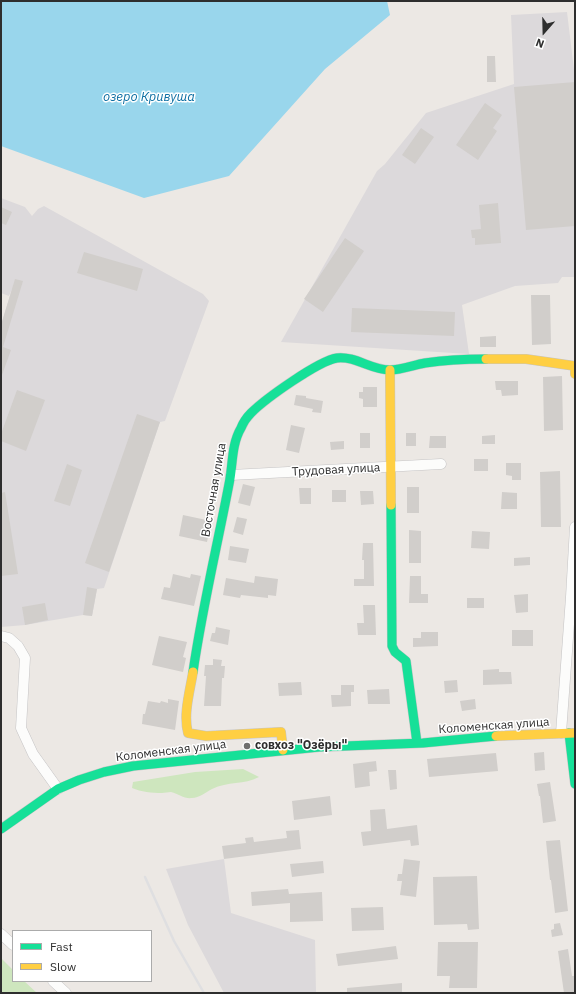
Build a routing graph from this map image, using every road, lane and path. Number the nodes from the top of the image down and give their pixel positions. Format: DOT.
graph roads {
  1 [pos="575,366"];
  2 [pos="390,370"];
  3 [pos="575,374"];
  4 [pos="441,464"];
  5 [pos="390,467"];
  6 [pos="231,475"];
  7 [pos="575,527"];
  8 [pos="1,636"];
  9 [pos="568,733"];
  10 [pos="417,743"];
  11 [pos="283,750"];
  12 [pos="575,784"];
  13 [pos="58,789"];
  14 [pos="1,829"];
  15 [pos="1,934"];
  16 [pos="12,944"];
  17 [pos="54,982"];
  18 [pos="66,993"];
  1 -- 2 [label="street, Восточная улица"];
  1 -- 3 [label="street"];
  2 -- 5 [label="street"];
  2 -- 6 [label="street, Восточная улица"];
  4 -- 5 [label="street, Трудовая улица"];
  5 -- 6 [label="street, Трудовая улица"];
  5 -- 10 [label="street"];
  6 -- 11 [label="street, Восточная улица"];
  7 -- 9 [label="street"];
  8 -- 13 [label="street"];
  9 -- 10 [label="street, Коломенская улица"];
  9 -- 12 [label="street"];
  10 -- 11 [label="street, Коломенская улица"];
  11 -- 13 [label="street, Коломенская улица"];
  13 -- 14 [label="street, Коломенская улица"];
  15 -- 16 [label="street"];
  17 -- 18 [label="street"];
}
